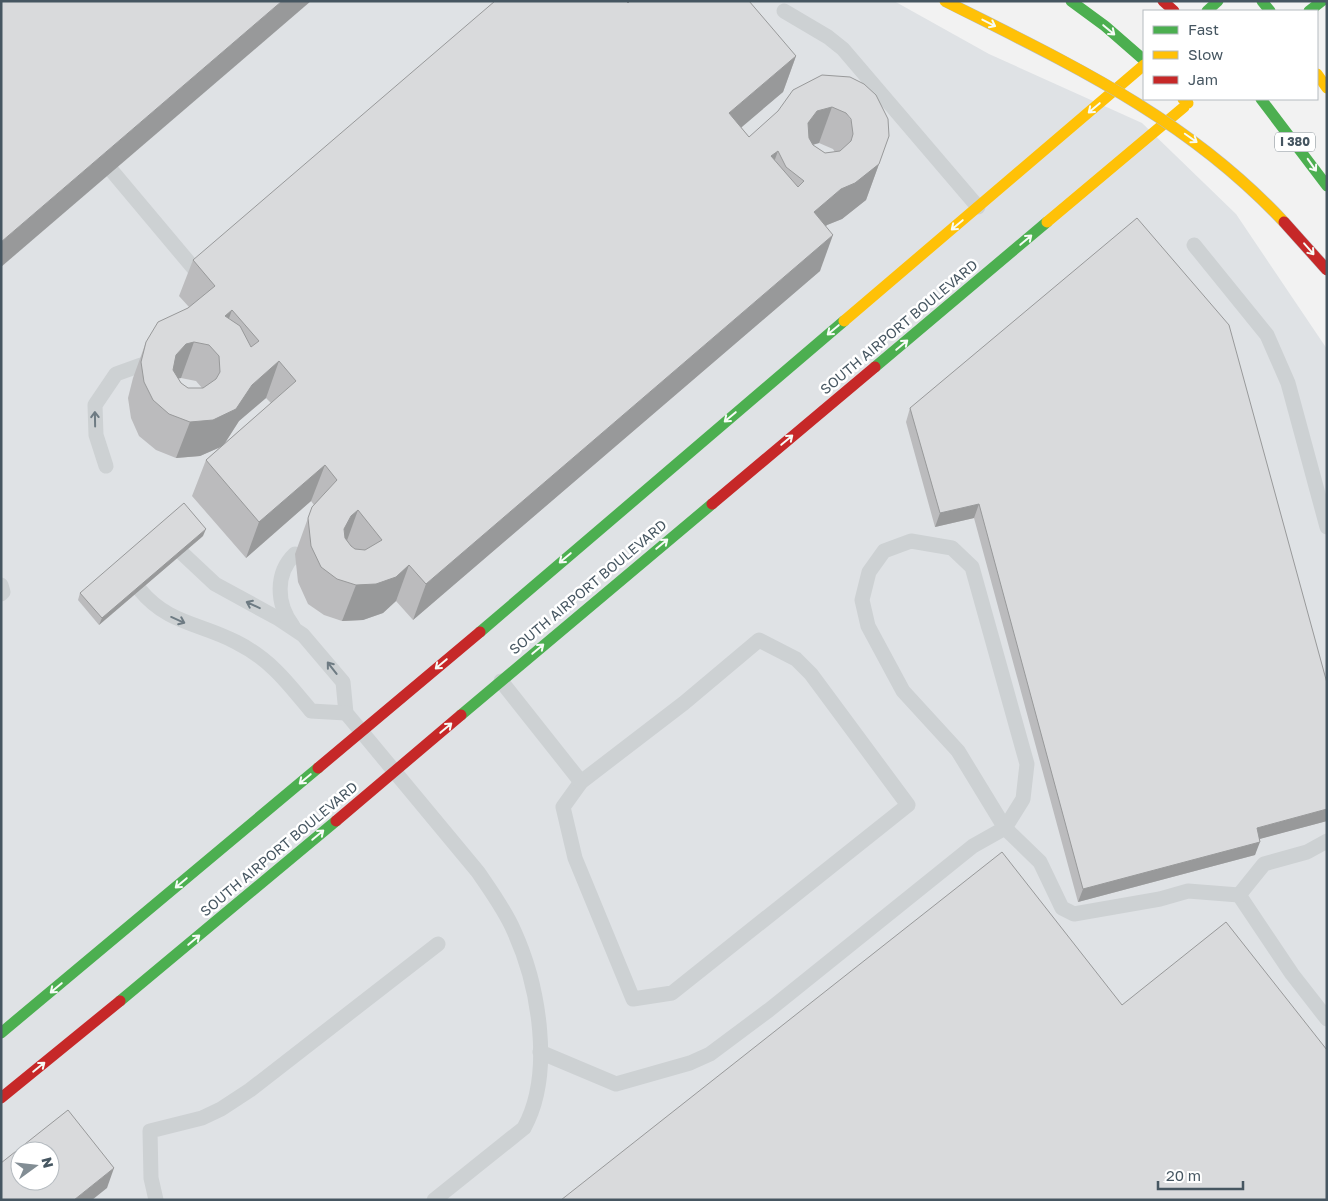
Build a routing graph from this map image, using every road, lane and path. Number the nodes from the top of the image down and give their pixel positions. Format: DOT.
graph roads {
  1 [pos="945,1"];
  2 [pos="1071,1"];
  3 [pos="1164,1"];
  4 [pos="1218,1"];
  5 [pos="1322,1"];
  6 [pos="1173,10"];
  7 [pos="1207,10"];
  8 [pos="1310,10"];
  9 [pos="784,11"];
  10 [pos="1143,59"];
  11 [pos="1143,66"];
  12 [pos="1318,75"];
  13 [pos="1327,88"];
  14 [pos="1188,100"];
  15 [pos="1262,100"];
  16 [pos="112,171"];
  17 [pos="1327,186"];
  18 [pos="978,207"];
  19 [pos="1194,245"];
  20 [pos="1327,270"];
  21 [pos="201,277"];
  22 [pos="141,365"];
  23 [pos="106,466"];
  24 [pos="1327,528"];
  25 [pos="183,554"];
  26 [pos="295,554"];
  27 [pos="140,590"];
  28 [pos="295,629"];
  29 [pos="501,680"];
  30 [pos="346,713"];
  31 [pos="362,731"];
  32 [pos="394,771"];
  33 [pos="581,782"];
  34 [pos="1005,828"];
  35 [pos="1327,841"];
  36 [pos="1239,895"];
  37 [pos="438,944"];
  38 [pos="28,1011"];
  39 [pos="1327,1019"];
  40 [pos="1,1027"];
  41 [pos="1,1033"];
  42 [pos="540,1052"];
  43 [pos="1,1098"];
  44 [pos="156,1200"];
  45 [pos="434,1200"];
  1 -- 20 [label="main road, one-way, bridge"];
  2 -- 10 [label="main road, one-way"];
  3 -- 6 [label="main road"];
  4 -- 7 [label="main road"];
  5 -- 8 [label="main road"];
  9 -- 18 [label="lane"];
  11 -- 18 [label="main road, one-way"];
  12 -- 13 [label="main road"];
  29 -- 14 [label="main road, SOUTH AIRPORT BOULEVARD, one-way"];
  15 -- 17 [label="main road, I 380, one-way"];
  16 -- 21 [label="lane"];
  18 -- 31 [label="main road, one-way"];
  19 -- 24 [label="lane"];
  23 -- 22 [label="lane, one-way"];
  28 -- 25 [label="lane, one-way"];
  26 -- 28 [label="lane"];
  27 -- 30 [label="lane, one-way"];
  30 -- 28 [label="lane, one-way"];
  32 -- 29 [label="main road, SOUTH AIRPORT BOULEVARD, one-way"];
  29 -- 33 [label="lane"];
  30 -- 31 [label="lane"];
  31 -- 32 [label="lane"];
  31 -- 38 [label="main road, one-way"];
  32 -- 42 [label="lane"];
  43 -- 32 [label="main road, SOUTH AIRPORT BOULEVARD, one-way"];
  33 -- 33 [label="lane"];
  34 -- 34 [label="lane"];
  34 -- 36 [label="lane"];
  34 -- 42 [label="lane"];
  35 -- 36 [label="lane"];
  36 -- 39 [label="lane"];
  37 -- 44 [label="lane"];
  38 -- 40 [label="lane"];
  38 -- 41 [label="main road"];
  42 -- 45 [label="lane"];
}
